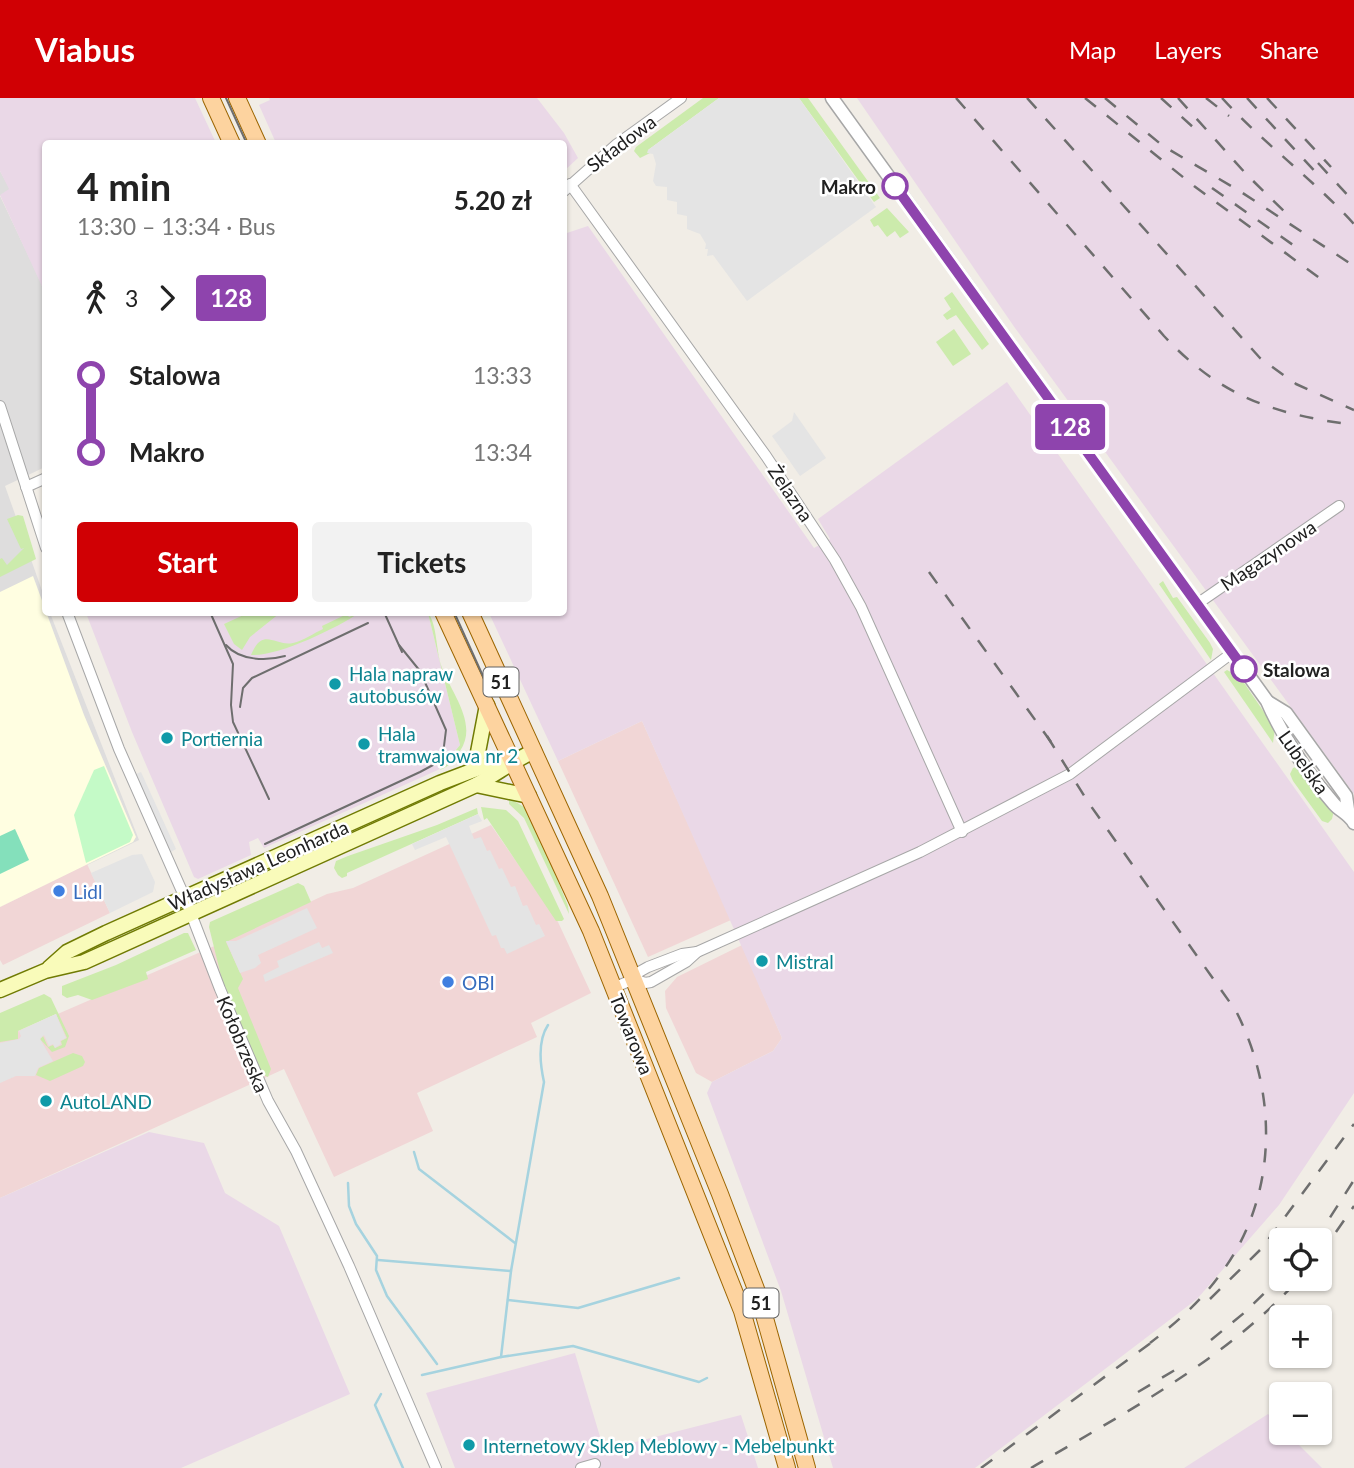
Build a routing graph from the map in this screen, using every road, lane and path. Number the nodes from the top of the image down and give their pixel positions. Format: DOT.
graph roads {
  1 [pos="211,98"];
  2 [pos="237,98"];
  3 [pos="681,98"];
  4 [pos="832,98"];
  5 [pos="230,140"];
  6 [pos="256,140"];
  7 [pos="567,188"];
  8 [pos="1,414"];
  9 [pos="42,480"];
  10 [pos="26,487"];
  11 [pos="1339,506"];
  12 [pos="42,536"];
  13 [pos="1197,604"];
  14 [pos="69,616"];
  15 [pos="445,616"];
  16 [pos="472,616"];
  17 [pos="1232,653"];
  18 [pos="487,705"];
  19 [pos="534,751"];
  20 [pos="513,760"];
  21 [pos="475,768"];
  22 [pos="476,785"];
  23 [pos="530,796"];
  24 [pos="1352,819"];
  25 [pos="962,832"];
  26 [pos="185,898"];
  27 [pos="191,913"];
  28 [pos="622,949"];
  29 [pos="697,952"];
  30 [pos="648,967"];
  31 [pos="45,971"];
  32 [pos="634,979"];
  33 [pos="654,981"];
  34 [pos="613,988"];
  35 [pos="0,990"];
  36 [pos="647,1012"];
  37 [pos="774,1419"];
  38 [pos="794,1420"];
  39 [pos="595,1464"];
  40 [pos="436,1468"];
  41 [pos="581,1468"];
  42 [pos="787,1468"];
  43 [pos="807,1468"];
  1 -- 5 [label="main road"];
  2 -- 6 [label="main road"];
  3 -- 7 [label="street, Składowa"];
  4 -- 13 [label="street, Lubelska"];
  7 -- 25 [label="street, Żelazna"];
  8 -- 10 [label="street"];
  9 -- 10 [label="street"];
  10 -- 12 [label="street"];
  11 -- 13 [label="street, Magazynowa"];
  13 -- 17 [label="street, Lubelska"];
  14 -- 26 [label="street, Kołobrzeska"];
  15 -- 18 [label="main road, Towarowa / 51"];
  16 -- 19 [label="main road, Towarowa / 51"];
  17 -- 24 [label="street, Lubelska"];
  17 -- 25 [label="street"];
  18 -- 20 [label="main road, Towarowa / 51"];
  18 -- 21 [label="main road"];
  19 -- 20 [label="main road, Władysława Leonharda"];
  19 -- 28 [label="main road, Towarowa / 51"];
  20 -- 21 [label="main road, Władysława Leonharda"];
  20 -- 22 [label="main road, Władysława Leonharda"];
  20 -- 23 [label="main road, Towarowa / 51"];
  21 -- 26 [label="main road, Władysława Leonharda"];
  22 -- 23 [label="main road"];
  22 -- 27 [label="main road, Władysława Leonharda"];
  23 -- 34 [label="main road, Towarowa / 51"];
  25 -- 29 [label="street"];
  26 -- 27 [label="street, Kołobrzeska"];
  26 -- 31 [label="main road, Władysława Leonharda"];
  27 -- 31 [label="main road, Władysława Leonharda"];
  27 -- 40 [label="street, Kołobrzeska"];
  28 -- 30 [label="street"];
  28 -- 32 [label="main road, Towarowa / 51"];
  29 -- 30 [label="street"];
  29 -- 33 [label="street"];
  30 -- 32 [label="street"];
  31 -- 35 [label="main road, Władysława Leonharda"];
  32 -- 33 [label="street"];
  32 -- 34 [label="street"];
  32 -- 36 [label="main road, Towarowa / 51"];
  33 -- 36 [label="street"];
  34 -- 37 [label="main road, Towarowa / 51"];
  36 -- 38 [label="main road, Towarowa / 51"];
  37 -- 38 [label="main road"];
  37 -- 42 [label="main road, Towarowa / 51"];
  38 -- 43 [label="main road, Towarowa / 51"];
  39 -- 41 [label="street"];
}
